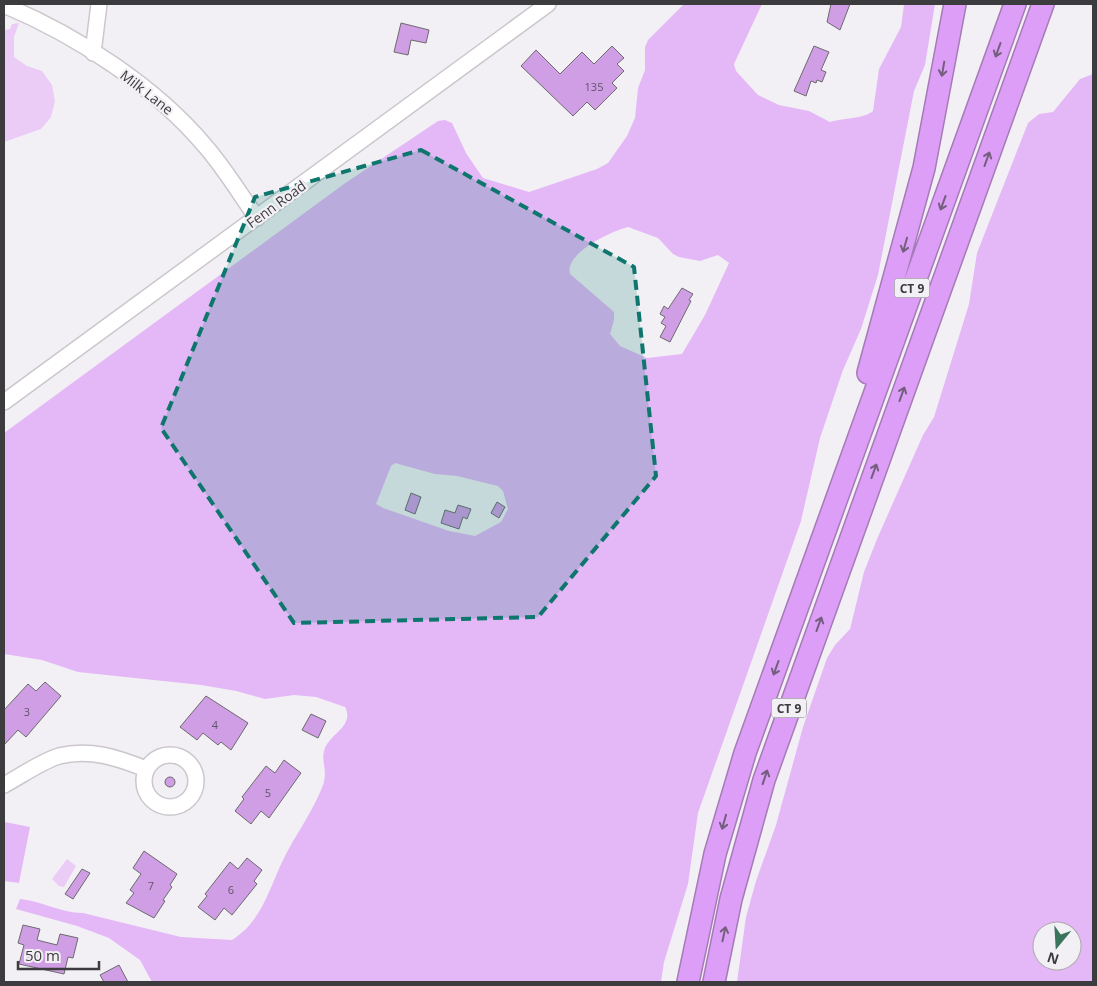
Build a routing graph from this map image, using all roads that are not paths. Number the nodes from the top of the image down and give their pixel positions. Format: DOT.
graph roads {
  1 [pos="99,4"];
  2 [pos="548,4"];
  3 [pos="955,4"];
  4 [pos="1015,4"];
  5 [pos="1043,4"];
  6 [pos="1058,4"];
  7 [pos="4,5"];
  8 [pos="93,53"];
  9 [pos="1001,119"];
  10 [pos="258,218"];
  11 [pos="4,402"];
  12 [pos="810,572"];
  13 [pos="146,768"];
  14 [pos="4,785"];
  15 [pos="688,982"];
  16 [pos="714,982"];
  1 -- 8 [label="street"];
  2 -- 10 [label="street, Fenn Road"];
  3 -- 12 [label="highway, one-way"];
  4 -- 12 [label="highway, CT 9, one-way"];
  5 -- 9 [label="highway, CT 9"];
  6 -- 9 [label="highway"];
  7 -- 8 [label="street, Milk Lane"];
  8 -- 10 [label="street, Milk Lane"];
  16 -- 9 [label="highway, CT 9, one-way"];
  10 -- 11 [label="street, Fenn Road"];
  12 -- 15 [label="highway, CT 9, one-way"];
  13 -- 14 [label="street"];
}
